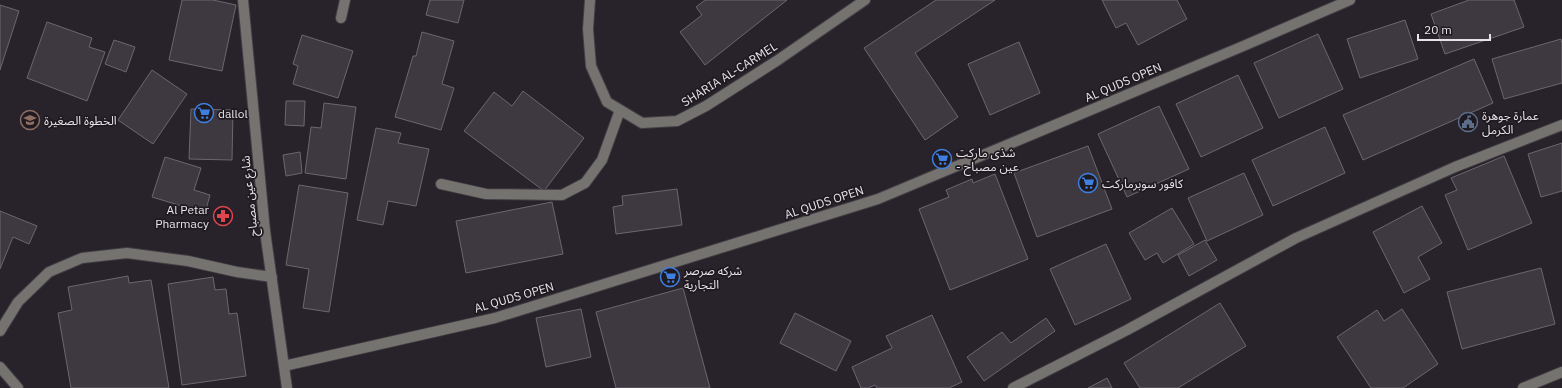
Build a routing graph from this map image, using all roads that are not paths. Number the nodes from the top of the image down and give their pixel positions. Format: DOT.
graph roads {
  1 [pos="243,0"];
  2 [pos="344,0"];
  3 [pos="590,0"];
  4 [pos="865,0"];
  5 [pos="1350,0"];
  6 [pos="341,18"];
  7 [pos="620,110"];
  8 [pos="1562,125"];
  9 [pos="441,184"];
  10 [pos="272,277"];
  11 [pos="0,331"];
  12 [pos="284,366"];
  13 [pos="0,367"];
  14 [pos="1562,372"];
  15 [pos="18,388"];
  16 [pos="287,388"];
  17 [pos="1013,388"];
  18 [pos="1523,388"];
  1 -- 10 [label="street, شارع عين مصباح"];
  2 -- 6 [label="street"];
  3 -- 7 [label="street, SHARIA AL-CARMEL"];
  4 -- 7 [label="street, SHARIA AL-CARMEL"];
  5 -- 12 [label="street, AL QUDS OPEN"];
  7 -- 9 [label="street"];
  8 -- 17 [label="street"];
  10 -- 11 [label="street"];
  10 -- 12 [label="street, شارع عين مصباح"];
  12 -- 16 [label="street, شارع عين مصباح"];
  13 -- 15 [label="street"];
  14 -- 18 [label="street"];
}
